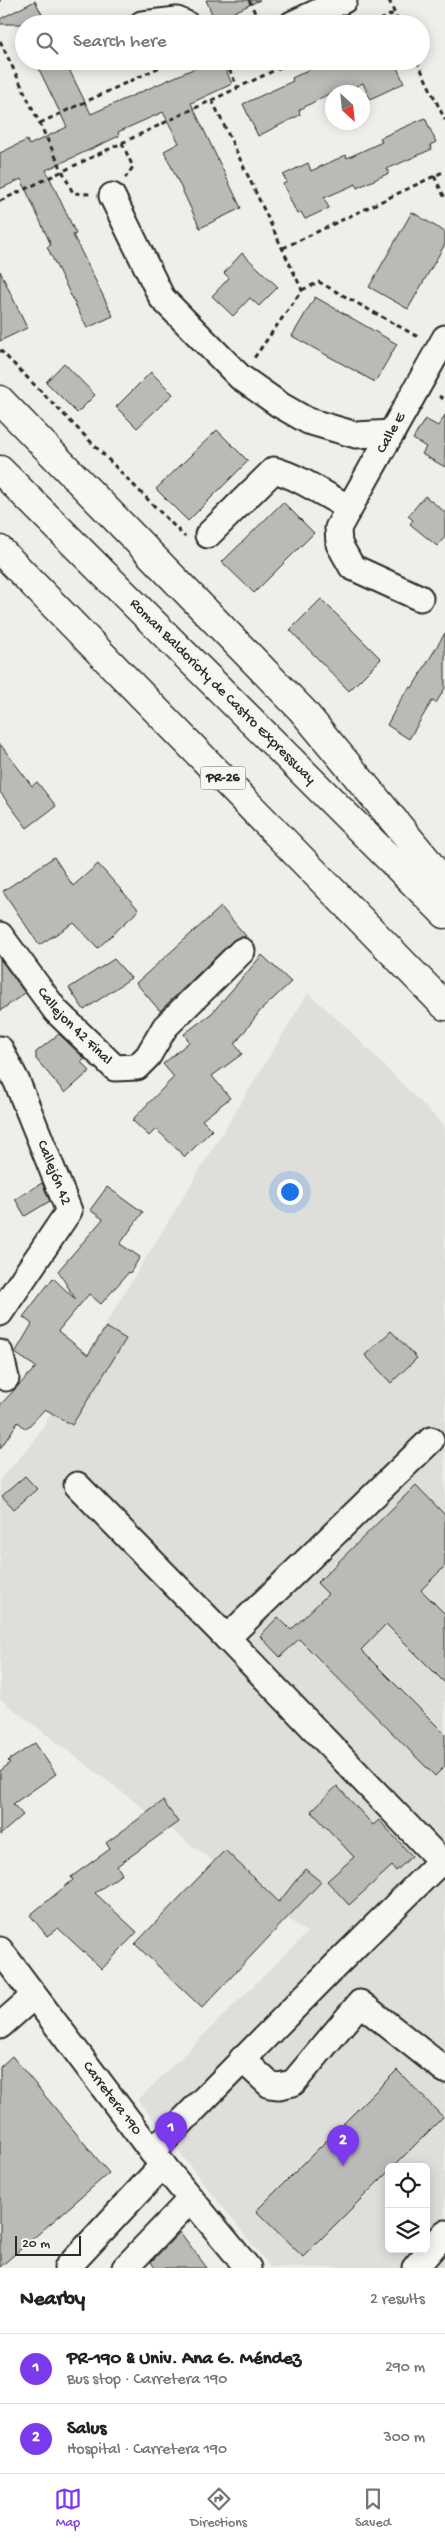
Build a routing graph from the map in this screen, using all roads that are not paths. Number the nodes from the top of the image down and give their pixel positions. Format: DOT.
graph roads {
  1 [pos="344,0"];
  2 [pos="312,15"];
  3 [pos="112,196"];
  4 [pos="442,343"];
  5 [pos="0,400"];
  6 [pos="392,433"];
  7 [pos="0,470"];
  8 [pos="344,518"];
  9 [pos="208,535"];
  10 [pos="0,550"];
  11 [pos="0,567"];
  12 [pos="36,587"];
  13 [pos="420,598"];
  14 [pos="445,886"];
  15 [pos="445,914"];
  16 [pos="0,935"];
  17 [pos="242,951"];
  18 [pos="445,1006"];
  19 [pos="0,1049"];
  20 [pos="0,1313"];
  21 [pos="0,1353"];
  22 [pos="6,1378"];
  23 [pos="431,1440"];
  24 [pos="77,1485"];
  25 [pos="227,1638"];
  26 [pos="443,1863"];
  27 [pos="0,1950"];
  28 [pos="34,1996"];
  29 [pos="0,2026"];
  30 [pos="242,2059"];
  31 [pos="445,2070"];
  32 [pos="157,2158"];
  33 [pos="191,2199"];
  34 [pos="445,2233"];
  35 [pos="67,2268"];
  36 [pos="126,2268"];
  37 [pos="248,2268"];
  38 [pos="415,2268"];
  1 -- 2 [label="street"];
  3 -- 6 [label="street"];
  4 -- 6 [label="street, Calle E"];
  5 -- 14 [label="highway"];
  6 -- 8 [label="street, Calle E"];
  7 -- 15 [label="highway, Roman Baldorioty de Castro Expressway"];
  8 -- 9 [label="street"];
  8 -- 13 [label="street"];
  10 -- 12 [label="highway, PR-26"];
  11 -- 12 [label="highway"];
  12 -- 18 [label="highway, PR-26"];
  16 -- 17 [label="street, Callejon 42 Final"];
  19 -- 20 [label="street, Callejón 42"];
  21 -- 22 [label="street"];
  23 -- 25 [label="street"];
  24 -- 25 [label="street"];
  25 -- 26 [label="street"];
  26 -- 30 [label="street"];
  27 -- 28 [label="street, Carretera 190"];
  28 -- 29 [label="street"];
  28 -- 32 [label="street, Carretera 190"];
  30 -- 31 [label="street"];
  30 -- 32 [label="street"];
  32 -- 33 [label="street, Carretera 190"];
  32 -- 35 [label="street"];
  33 -- 36 [label="street"];
  33 -- 37 [label="street, Carretera 190"];
  34 -- 38 [label="street"];
}
